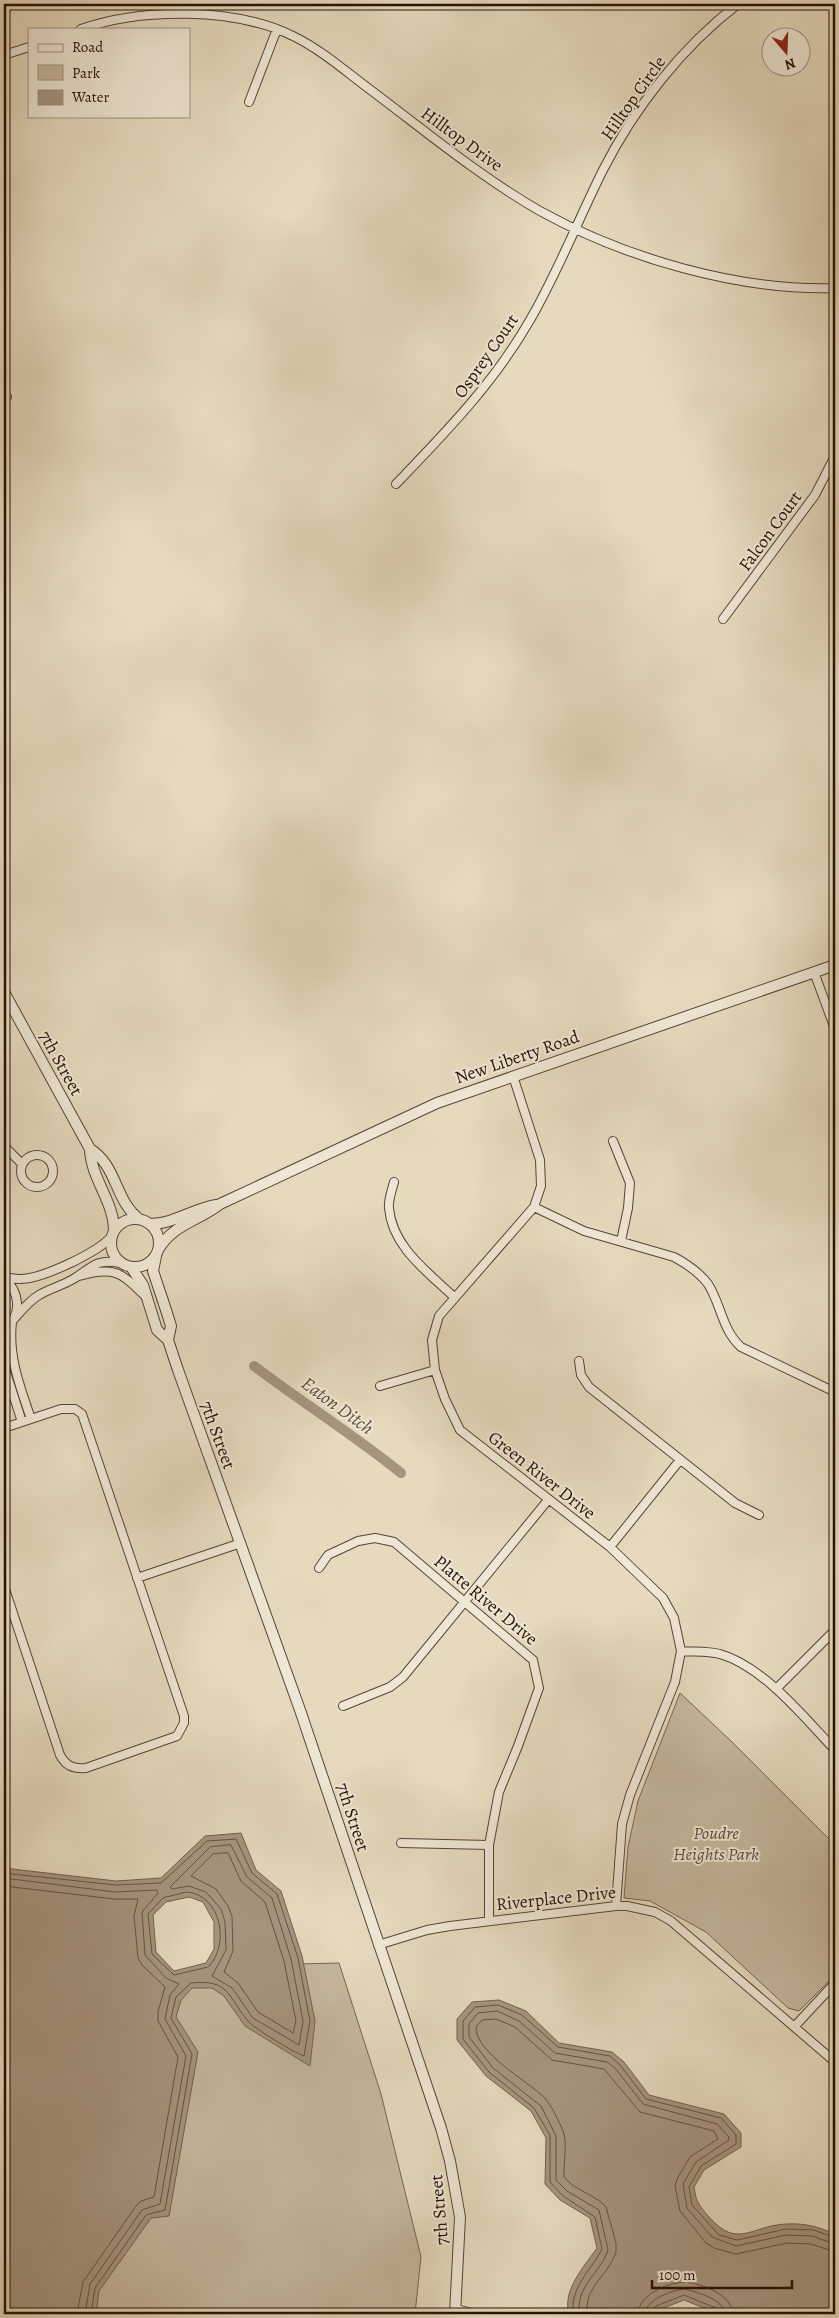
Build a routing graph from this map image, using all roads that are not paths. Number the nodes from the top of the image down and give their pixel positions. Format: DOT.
graph roads {
  1 [pos="738,4"];
  2 [pos="85,28"];
  3 [pos="277,29"];
  4 [pos="28,46"];
  5 [pos="4,55"];
  6 [pos="249,102"];
  7 [pos="576,228"];
  8 [pos="835,288"];
  9 [pos="835,456"];
  10 [pos="396,484"];
  11 [pos="723,619"];
  12 [pos="835,964"];
  13 [pos="814,972"];
  14 [pos="4,992"];
  15 [pos="835,1029"];
  16 [pos="513,1076"];
  17 [pos="613,1140"];
  18 [pos="4,1146"];
  19 [pos="90,1149"];
  20 [pos="22,1164"];
  21 [pos="394,1182"];
  22 [pos="220,1204"];
  23 [pos="534,1207"];
  24 [pos="139,1219"];
  25 [pos="150,1224"];
  26 [pos="113,1234"];
  27 [pos="621,1241"];
  28 [pos="157,1253"];
  29 [pos="120,1263"];
  30 [pos="131,1267"];
  31 [pos="4,1277"];
  32 [pos="75,1278"];
  33 [pos="454,1297"];
  34 [pos="147,1298"];
  35 [pos="13,1320"];
  36 [pos="4,1329"];
  37 [pos="168,1340"];
  38 [pos="579,1361"];
  39 [pos="4,1366"];
  40 [pos="435,1370"];
  41 [pos="380,1386"];
  42 [pos="835,1392"];
  43 [pos="31,1419"];
  44 [pos="22,1422"];
  45 [pos="4,1428"];
  46 [pos="680,1460"];
  47 [pos="548,1500"];
  48 [pos="759,1515"];
  49 [pos="240,1544"];
  50 [pos="610,1547"];
  51 [pos="320,1568"];
  52 [pos="137,1578"];
  53 [pos="4,1586"];
  54 [pos="464,1601"];
  55 [pos="835,1630"];
  56 [pos="681,1651"];
  57 [pos="776,1689"];
  58 [pos="343,1706"];
  59 [pos="835,1750"];
  60 [pos="401,1843"];
  61 [pos="489,1845"];
  62 [pos="616,1906"];
  63 [pos="489,1920"];
  64 [pos="378,1945"];
  65 [pos="835,1983"];
  66 [pos="795,2026"];
  67 [pos="835,2062"];
  68 [pos="456,2312"];
  69 [pos="476,2314"];
  1 -- 7 [label="street, Hilltop Circle"];
  2 -- 3 [label="street, Hilltop Drive"];
  3 -- 6 [label="street"];
  3 -- 7 [label="street, Hilltop Drive"];
  4 -- 5 [label="street"];
  7 -- 8 [label="street, Hilltop Drive"];
  7 -- 10 [label="street, Osprey Court"];
  9 -- 11 [label="street, Falcon Court"];
  12 -- 13 [label="street, New Liberty Road"];
  13 -- 15 [label="street"];
  13 -- 16 [label="street, New Liberty Road"];
  14 -- 19 [label="street, 7th Street"];
  16 -- 22 [label="street, New Liberty Road"];
  16 -- 23 [label="street, Green River Drive"];
  17 -- 27 [label="street"];
  18 -- 20 [label="street"];
  19 -- 24 [label="street, 7th Street"];
  19 -- 26 [label="street, 7th Street"];
  20 -- 20 [label="street"];
  21 -- 33 [label="street"];
  22 -- 25 [label="street, New Liberty Road"];
  22 -- 28 [label="street, New Liberty Road"];
  23 -- 27 [label="street"];
  23 -- 33 [label="street, Green River Drive"];
  24 -- 25 [label="street"];
  24 -- 26 [label="street"];
  25 -- 28 [label="street"];
  26 -- 29 [label="street"];
  26 -- 31 [label="street"];
  27 -- 42 [label="street"];
  28 -- 30 [label="street"];
  28 -- 37 [label="street, 7th Street"];
  29 -- 30 [label="street"];
  29 -- 32 [label="street"];
  30 -- 34 [label="street, 7th Street"];
  31 -- 35 [label="street"];
  32 -- 34 [label="street"];
  32 -- 35 [label="street"];
  33 -- 40 [label="street, Green River Drive"];
  34 -- 37 [label="street, 7th Street"];
  35 -- 36 [label="street"];
  35 -- 43 [label="street"];
  37 -- 49 [label="street, 7th Street"];
  38 -- 46 [label="street"];
  39 -- 44 [label="street"];
  40 -- 41 [label="street"];
  40 -- 47 [label="street, Green River Drive"];
  43 -- 44 [label="street"];
  43 -- 52 [label="street"];
  44 -- 45 [label="street"];
  46 -- 48 [label="street"];
  46 -- 50 [label="street"];
  47 -- 50 [label="street, Green River Drive"];
  47 -- 54 [label="street"];
  49 -- 52 [label="street"];
  49 -- 64 [label="street, 7th Street"];
  50 -- 56 [label="street, Green River Drive"];
  51 -- 54 [label="street, Platte River Drive"];
  52 -- 53 [label="street"];
  54 -- 58 [label="street"];
  54 -- 61 [label="street, Platte River Drive"];
  55 -- 57 [label="street"];
  56 -- 57 [label="street"];
  56 -- 62 [label="street, Green River Drive"];
  57 -- 59 [label="street"];
  60 -- 61 [label="street"];
  61 -- 63 [label="street, Platte River Drive"];
  62 -- 63 [label="street, Riverplace Drive"];
  62 -- 66 [label="street, Riverplace Drive"];
  63 -- 64 [label="street, Riverplace Drive"];
  64 -- 68 [label="street, 7th Street"];
  65 -- 66 [label="street"];
  66 -- 67 [label="street, Riverplace Drive"];
  68 -- 69 [label="street"];
}
